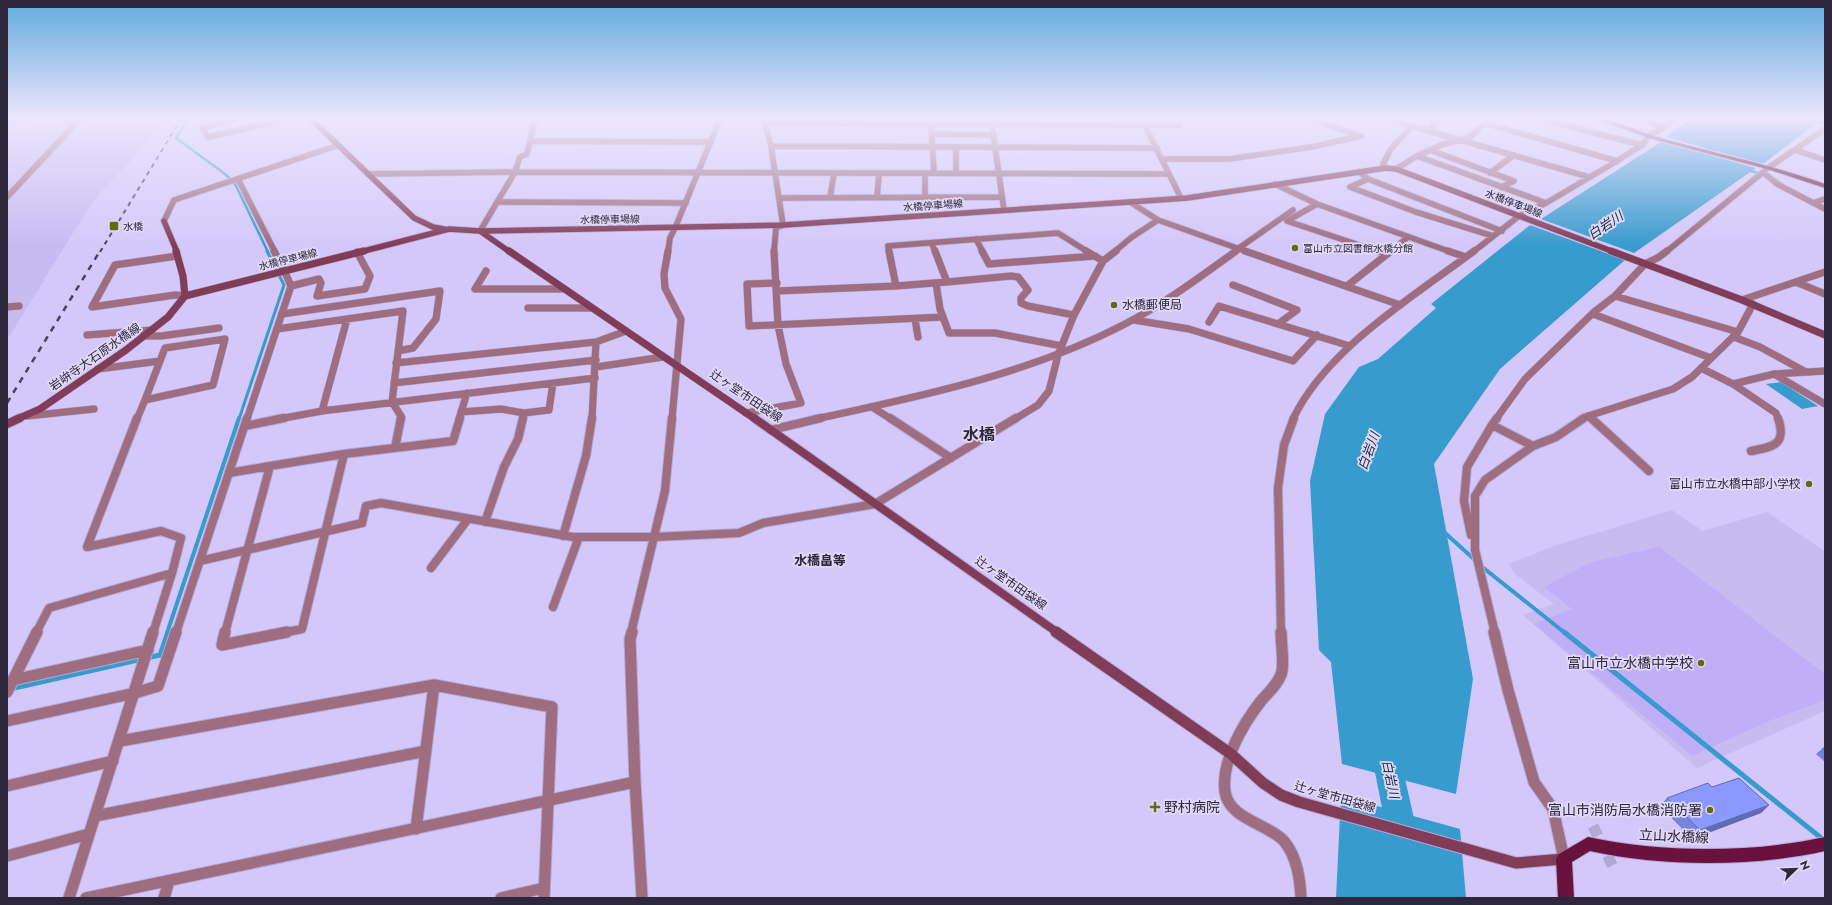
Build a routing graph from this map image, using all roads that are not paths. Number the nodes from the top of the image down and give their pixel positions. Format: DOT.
graph roads {
  1 [pos="41,161"];
  2 [pos="291,161"];
  3 [pos="355,161"];
  4 [pos="519,161"];
  5 [pos="703,161"];
  6 [pos="774,161"];
  7 [pos="934,161"];
  8 [pos="956,161"];
  9 [pos="998,161"];
  10 [pos="1163,161"];
  11 [pos="1384,161"];
  12 [pos="1409,161"];
  13 [pos="1431,161"];
  14 [pos="1461,161"];
  15 [pos="1505,161"];
  16 [pos="1536,161"];
  17 [pos="1617,161"];
  18 [pos="1737,161"];
  19 [pos="1777,161"];
  20 [pos="1386,168"];
  21 [pos="1396,169"];
  22 [pos="1764,169"];
  23 [pos="515,172"];
  24 [pos="1359,172"];
  25 [pos="1490,172"];
  26 [pos="698,173"];
  27 [pos="834,173"];
  28 [pos="879,173"];
  29 [pos="925,173"];
  30 [pos="934,173"];
  31 [pos="956,173"];
  32 [pos="999,173"];
  33 [pos="368,174"];
  34 [pos="776,174"];
  35 [pos="1168,174"];
  36 [pos="1590,177"];
  37 [pos="238,179"];
  38 [pos="1368,179"];
  39 [pos="1275,184"];
  40 [pos="1825,186"];
  41 [pos="1501,187"];
  42 [pos="7,197"];
  43 [pos="925,197"];
  44 [pos="1001,197"];
  45 [pos="780,198"];
  46 [pos="830,198"];
  47 [pos="877,198"];
  48 [pos="1182,198"];
  49 [pos="1825,199"];
  50 [pos="497,202"];
  51 [pos="1130,202"];
  52 [pos="686,203"];
  53 [pos="1546,203"];
  54 [pos="1813,203"];
  55 [pos="1317,204"];
  56 [pos="1825,209"];
  57 [pos="1004,210"];
  58 [pos="1294,210"];
  59 [pos="1519,216"];
  60 [pos="1280,219"];
  61 [pos="1158,220"];
  62 [pos="164,221"];
  63 [pos="1287,221"];
  64 [pos="783,225"];
  65 [pos="675,228"];
  66 [pos="449,229"];
  67 [pos="480,231"];
  68 [pos="1502,231"];
  69 [pos="1493,236"];
  70 [pos="1408,237"];
  71 [pos="976,239"];
  72 [pos="932,243"];
  73 [pos="1239,248"];
  74 [pos="357,252"];
  75 [pos="1387,254"];
  76 [pos="177,256"];
  77 [pos="1095,256"];
  78 [pos="1466,257"];
  79 [pos="1103,261"];
  80 [pos="1645,264"];
  81 [pos="284,270"];
  82 [pos="486,271"];
  83 [pos="1825,272"];
  84 [pos="947,282"];
  85 [pos="1796,282"];
  86 [pos="776,283"];
  87 [pos="936,283"];
  88 [pos="1233,285"];
  89 [pos="291,286"];
  90 [pos="896,286"];
  91 [pos="1347,286"];
  92 [pos="563,289"];
  93 [pos="777,291"];
  94 [pos="1825,294"];
  95 [pos="185,296"];
  96 [pos="1615,296"];
  97 [pos="1742,300"];
  98 [pos="1753,304"];
  99 [pos="1400,305"];
  100 [pos="19,306"];
  101 [pos="7,308"];
  102 [pos="528,308"];
  103 [pos="591,308"];
  104 [pos="282,314"];
  105 [pos="1593,314"];
  106 [pos="1074,315"];
  107 [pos="943,318"];
  108 [pos="347,319"];
  109 [pos="915,319"];
  110 [pos="1134,320"];
  111 [pos="1209,322"];
  112 [pos="1278,324"];
  113 [pos="778,325"];
  114 [pos="219,328"];
  115 [pos="277,329"];
  116 [pos="152,330"];
  117 [pos="626,331"];
  118 [pos="1736,334"];
  119 [pos="86,335"];
  120 [pos="1825,335"];
  121 [pos="145,336"];
  122 [pos="1317,336"];
  123 [pos="918,337"];
  124 [pos="596,342"];
  125 [pos="1062,346"];
  126 [pos="1350,346"];
  127 [pos="398,351"];
  128 [pos="1058,355"];
  129 [pos="663,357"];
  130 [pos="1711,358"];
  131 [pos="160,361"];
  132 [pos="396,363"];
  133 [pos="596,363"];
  134 [pos="676,366"];
  135 [pos="1700,368"];
  136 [pos="98,369"];
  137 [pos="1806,372"];
  138 [pos="1824,372"];
  139 [pos="1774,374"];
  140 [pos="595,378"];
  141 [pos="394,383"];
  142 [pos="553,383"];
  143 [pos="1733,384"];
  144 [pos="467,393"];
  145 [pos="144,400"];
  146 [pos="392,402"];
  147 [pos="1825,404"];
  148 [pos="872,407"];
  149 [pos="94,409"];
  150 [pos="322,411"];
  151 [pos="461,412"];
  152 [pos="524,413"];
  153 [pos="746,413"];
  154 [pos="27,416"];
  155 [pos="1588,416"];
  156 [pos="7,424"];
  157 [pos="1492,425"];
  158 [pos="245,426"];
  159 [pos="771,430"];
  160 [pos="1533,446"];
  161 [pos="395,448"];
  162 [pos="1751,451"];
  163 [pos="344,454"];
  164 [pos="951,458"];
  165 [pos="270,466"];
  166 [pos="1649,471"];
  167 [pos="229,473"];
  168 [pos="875,504"];
  169 [pos="468,519"];
  170 [pos="485,522"];
  171 [pos="326,532"];
  172 [pos="564,536"];
  173 [pos="580,537"];
  174 [pos="654,538"];
  175 [pos="249,549"];
  176 [pos="1475,550"];
  177 [pos="200,561"];
  178 [pos="431,568"];
  179 [pos="172,573"];
  180 [pos="553,607"];
  181 [pos="148,650"];
  182 [pos="13,680"];
  183 [pos="434,686"];
  184 [pos="7,692"];
  185 [pos="135,692"];
  186 [pos="7,721"];
  187 [pos="120,741"];
  188 [pos="426,751"];
  189 [pos="1231,754"];
  190 [pos="113,761"];
  191 [pos="635,782"];
  192 [pos="7,786"];
  193 [pos="548,800"];
  194 [pos="95,816"];
  195 [pos="416,829"];
  196 [pos="89,834"];
  197 [pos="1825,844"];
  198 [pos="7,856"];
  199 [pos="1564,859"];
  200 [pos="169,882"];
  201 [pos="544,893"];
  202 [pos="69,898"];
  203 [pos="86,898"];
  204 [pos="164,898"];
  205 [pos="501,898"];
  206 [pos="642,898"];
  207 [pos="1300,898"];
  208 [pos="1566,898"];
  1 -- 42 [label="street"];
  2 -- 37 [label="street"];
  3 -- 33 [label="main road"];
  4 -- 23 [label="street"];
  5 -- 26 [label="street"];
  6 -- 34 [label="street"];
  7 -- 30 [label="street"];
  8 -- 31 [label="street"];
  9 -- 32 [label="street"];
  10 -- 35 [label="street"];
  11 -- 20 [label="street"];
  12 -- 21 [label="street"];
  13 -- 41 [label="street"];
  14 -- 25 [label="street"];
  15 -- 25 [label="street"];
  16 -- 36 [label="street"];
  17 -- 36 [label="street"];
  18 -- 22 [label="main road"];
  19 -- 22 [label="street"];
  20 -- 21 [label="main road, 水橋停車場線"];
  20 -- 24 [label="main road, 水橋停車場線"];
  21 -- 59 [label="main road, 水橋停車場線"];
  22 -- 40 [label="main road"];
  22 -- 54 [label="street"];
  22 -- 80 [label="street"];
  23 -- 26 [label="street"];
  23 -- 33 [label="street"];
  23 -- 50 [label="street"];
  24 -- 38 [label="street"];
  24 -- 39 [label="main road, 水橋停車場線"];
  25 -- 41 [label="street"];
  26 -- 34 [label="street"];
  26 -- 52 [label="street"];
  27 -- 28 [label="street"];
  27 -- 34 [label="street"];
  27 -- 46 [label="street"];
  28 -- 29 [label="street"];
  28 -- 47 [label="street"];
  29 -- 30 [label="street"];
  29 -- 43 [label="street"];
  30 -- 31 [label="street"];
  31 -- 32 [label="street"];
  32 -- 35 [label="street"];
  32 -- 44 [label="street"];
  33 -- 66 [label="main road"];
  34 -- 45 [label="street"];
  35 -- 48 [label="street"];
  36 -- 53 [label="street"];
  37 -- 62 [label="street"];
  37 -- 81 [label="street"];
  38 -- 68 [label="street"];
  38 -- 69 [label="street"];
  39 -- 48 [label="main road, 水橋停車場線"];
  39 -- 55 [label="street"];
  41 -- 53 [label="street"];
  43 -- 44 [label="street"];
  43 -- 47 [label="street"];
  44 -- 57 [label="street"];
  45 -- 46 [label="street"];
  45 -- 64 [label="street"];
  46 -- 47 [label="street"];
  48 -- 51 [label="main road, 水橋停車場線"];
  49 -- 54 [label="street"];
  50 -- 52 [label="street"];
  50 -- 67 [label="street"];
  51 -- 57 [label="main road, 水橋停車場線"];
  51 -- 61 [label="street"];
  52 -- 65 [label="street"];
  53 -- 59 [label="street"];
  54 -- 56 [label="street"];
  55 -- 63 [label="street"];
  55 -- 70 [label="street"];
  57 -- 64 [label="main road, 水橋停車場線"];
  58 -- 60 [label="street"];
  59 -- 68 [label="street"];
  59 -- 80 [label="main road, 水橋停車場線"];
  60 -- 63 [label="street"];
  60 -- 73 [label="street"];
  61 -- 73 [label="street"];
  61 -- 79 [label="street"];
  62 -- 76 [label="main road"];
  63 -- 75 [label="street"];
  64 -- 65 [label="main road, 水橋停車場線"];
  64 -- 86 [label="street"];
  65 -- 67 [label="main road, 水橋停車場線"];
  65 -- 134 [label="street"];
  66 -- 67 [label="main road, 水橋停車場線"];
  66 -- 74 [label="main road, 水橋停車場線"];
  67 -- 92 [label="main road, 辻ヶ堂市田袋線"];
  68 -- 69 [label="street"];
  69 -- 78 [label="street"];
  70 -- 75 [label="street"];
  70 -- 78 [label="street"];
  71 -- 72 [label="street"];
  71 -- 77 [label="street"];
  71 -- 77 [label="street"];
  72 -- 84 [label="street"];
  72 -- 90 [label="street"];
  73 -- 91 [label="street"];
  73 -- 110 [label="street"];
  74 -- 81 [label="main road, 水橋停車場線"];
  74 -- 89 [label="street"];
  75 -- 91 [label="street"];
  76 -- 95 [label="main road"];
  76 -- 95 [label="street"];
  77 -- 79 [label="street"];
  78 -- 99 [label="street"];
  79 -- 106 [label="street"];
  80 -- 96 [label="street"];
  80 -- 97 [label="main road, 水橋停車場線"];
  81 -- 89 [label="street"];
  81 -- 95 [label="main road, 水橋停車場線"];
  82 -- 92 [label="street"];
  83 -- 85 [label="street"];
  84 -- 87 [label="street"];
  84 -- 106 [label="street"];
  85 -- 94 [label="street"];
  85 -- 97 [label="street"];
  86 -- 93 [label="street"];
  86 -- 113 [label="street"];
  87 -- 90 [label="street"];
  87 -- 107 [label="street"];
  88 -- 112 [label="street"];
  89 -- 104 [label="street"];
  90 -- 93 [label="street"];
  91 -- 99 [label="street"];
  92 -- 103 [label="main road, 辻ヶ堂市田袋線"];
  93 -- 113 [label="street"];
  95 -- 116 [label="main road, 岩峅寺大石原水橋線"];
  96 -- 105 [label="street"];
  96 -- 118 [label="street"];
  97 -- 98 [label="main road, 水橋停車場線"];
  98 -- 118 [label="street"];
  98 -- 120 [label="main road, 水橋停車場線"];
  99 -- 126 [label="street"];
  100 -- 101 [label="street"];
  102 -- 103 [label="street"];
  103 -- 117 [label="main road, 辻ヶ堂市田袋線"];
  104 -- 115 [label="street"];
  104 -- 127 [label="street"];
  105 -- 130 [label="street"];
  105 -- 157 [label="street"];
  106 -- 125 [label="street"];
  107 -- 109 [label="street"];
  107 -- 125 [label="street"];
  108 -- 115 [label="street"];
  108 -- 127 [label="street"];
  108 -- 150 [label="street"];
  109 -- 113 [label="street"];
  109 -- 123 [label="street"];
  110 -- 122 [label="street"];
  110 -- 128 [label="street"];
  111 -- 112 [label="street"];
  112 -- 122 [label="street"];
  113 -- 153 [label="street"];
  114 -- 121 [label="street"];
  115 -- 158 [label="street"];
  116 -- 119 [label="street"];
  116 -- 121 [label="main road, 岩峅寺大石原水橋線"];
  117 -- 124 [label="street"];
  117 -- 129 [label="main road, 辻ヶ堂市田袋線"];
  118 -- 130 [label="street"];
  118 -- 137 [label="street"];
  121 -- 136 [label="main road, 岩峅寺大石原水橋線"];
  122 -- 126 [label="street"];
  124 -- 132 [label="street"];
  124 -- 133 [label="street"];
  125 -- 128 [label="street"];
  126 -- 189 [label="street"];
  127 -- 132 [label="street"];
  128 -- 148 [label="street"];
  128 -- 164 [label="street"];
  129 -- 133 [label="street"];
  129 -- 134 [label="main road, 辻ヶ堂市田袋線"];
  130 -- 135 [label="street"];
  131 -- 136 [label="street"];
  131 -- 145 [label="street"];
  131 -- 145 [label="street"];
  132 -- 141 [label="street"];
  133 -- 140 [label="street"];
  133 -- 141 [label="street"];
  134 -- 153 [label="main road, 辻ヶ堂市田袋線"];
  134 -- 174 [label="street"];
  135 -- 143 [label="street"];
  135 -- 155 [label="street"];
  136 -- 154 [label="main road, 岩峅寺大石原水橋線"];
  137 -- 138 [label="street"];
  137 -- 139 [label="street"];
  139 -- 143 [label="street"];
  139 -- 147 [label="street"];
  140 -- 142 [label="street"];
  140 -- 172 [label="street"];
  141 -- 146 [label="street"];
  142 -- 144 [label="street"];
  142 -- 152 [label="street"];
  143 -- 162 [label="street"];
  144 -- 146 [label="street"];
  144 -- 151 [label="street"];
  145 -- 179 [label="street"];
  146 -- 150 [label="street"];
  146 -- 161 [label="street"];
  148 -- 159 [label="street"];
  148 -- 164 [label="street"];
  149 -- 154 [label="street"];
  150 -- 158 [label="street"];
  151 -- 152 [label="street"];
  151 -- 161 [label="street"];
  152 -- 170 [label="street"];
  153 -- 159 [label="main road, 辻ヶ堂市田袋線"];
  154 -- 156 [label="main road, 岩峅寺大石原水橋線"];
  155 -- 160 [label="street"];
  155 -- 166 [label="street"];
  157 -- 160 [label="street"];
  157 -- 176 [label="street"];
  158 -- 167 [label="street"];
  159 -- 168 [label="main road, 辻ヶ堂市田袋線"];
  160 -- 176 [label="street"];
  161 -- 163 [label="street"];
  163 -- 165 [label="street"];
  163 -- 171 [label="street"];
  164 -- 168 [label="street"];
  165 -- 167 [label="street"];
  165 -- 175 [label="street"];
  167 -- 177 [label="street"];
  168 -- 174 [label="street"];
  168 -- 189 [label="main road, 辻ヶ堂市田袋線"];
  169 -- 170 [label="street"];
  169 -- 171 [label="street"];
  169 -- 178 [label="street"];
  170 -- 172 [label="street"];
  171 -- 175 [label="street"];
  171 -- 175 [label="street"];
  172 -- 173 [label="street"];
  173 -- 174 [label="street"];
  173 -- 180 [label="street"];
  174 -- 191 [label="street"];
  175 -- 177 [label="street"];
  176 -- 199 [label="street"];
  177 -- 185 [label="street"];
  179 -- 181 [label="street"];
  179 -- 182 [label="street"];
  181 -- 182 [label="street"];
  181 -- 185 [label="street"];
  182 -- 184 [label="street"];
  183 -- 187 [label="street"];
  183 -- 188 [label="street"];
  183 -- 193 [label="street"];
  185 -- 186 [label="street"];
  185 -- 187 [label="street"];
  187 -- 190 [label="street"];
  188 -- 194 [label="street"];
  188 -- 195 [label="street"];
  189 -- 199 [label="main road, 辻ヶ堂市田袋線"];
  189 -- 207 [label="street"];
  190 -- 192 [label="street"];
  190 -- 194 [label="street"];
  191 -- 193 [label="street"];
  191 -- 206 [label="street"];
  193 -- 195 [label="street"];
  193 -- 201 [label="street"];
  194 -- 196 [label="street"];
  195 -- 200 [label="street"];
  196 -- 198 [label="street"];
  196 -- 202 [label="street"];
  197 -- 199 [label="main road, 立山水橋線"];
  199 -- 208 [label="main road"];
  200 -- 203 [label="street"];
  200 -- 204 [label="street"];
  201 -- 205 [label="street"];
}
